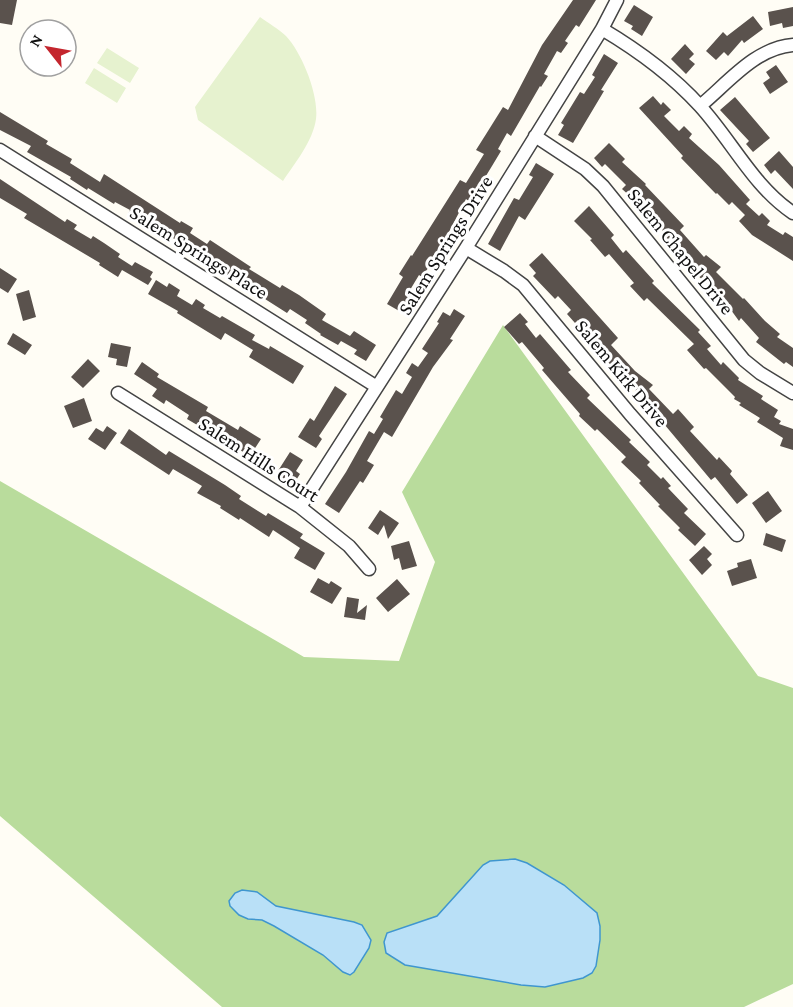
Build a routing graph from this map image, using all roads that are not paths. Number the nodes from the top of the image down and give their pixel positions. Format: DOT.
graph roads {
  1 [pos="617,0"];
  2 [pos="602,29"];
  3 [pos="793,45"];
  4 [pos="700,106"];
  5 [pos="536,136"];
  6 [pos="0,150"];
  7 [pos="793,213"];
  8 [pos="466,248"];
  9 [pos="377,387"];
  10 [pos="118,393"];
  11 [pos="793,393"];
  12 [pos="300,507"];
  13 [pos="737,535"];
  14 [pos="369,569"];
  1 -- 2 [label="street, Salem Springs Drive"];
  2 -- 4 [label="street"];
  2 -- 5 [label="street, Salem Springs Drive"];
  3 -- 4 [label="street"];
  4 -- 7 [label="street"];
  5 -- 8 [label="street, Salem Springs Drive"];
  5 -- 11 [label="street, Salem Chapel Drive"];
  6 -- 9 [label="street, Salem Springs Place"];
  8 -- 9 [label="street, Salem Springs Drive"];
  8 -- 13 [label="street, Salem Kirk Drive"];
  9 -- 12 [label="street, Salem Springs Drive"];
  10 -- 12 [label="street, Salem Hills Court"];
  12 -- 14 [label="street, Salem Hills Court"];
}
